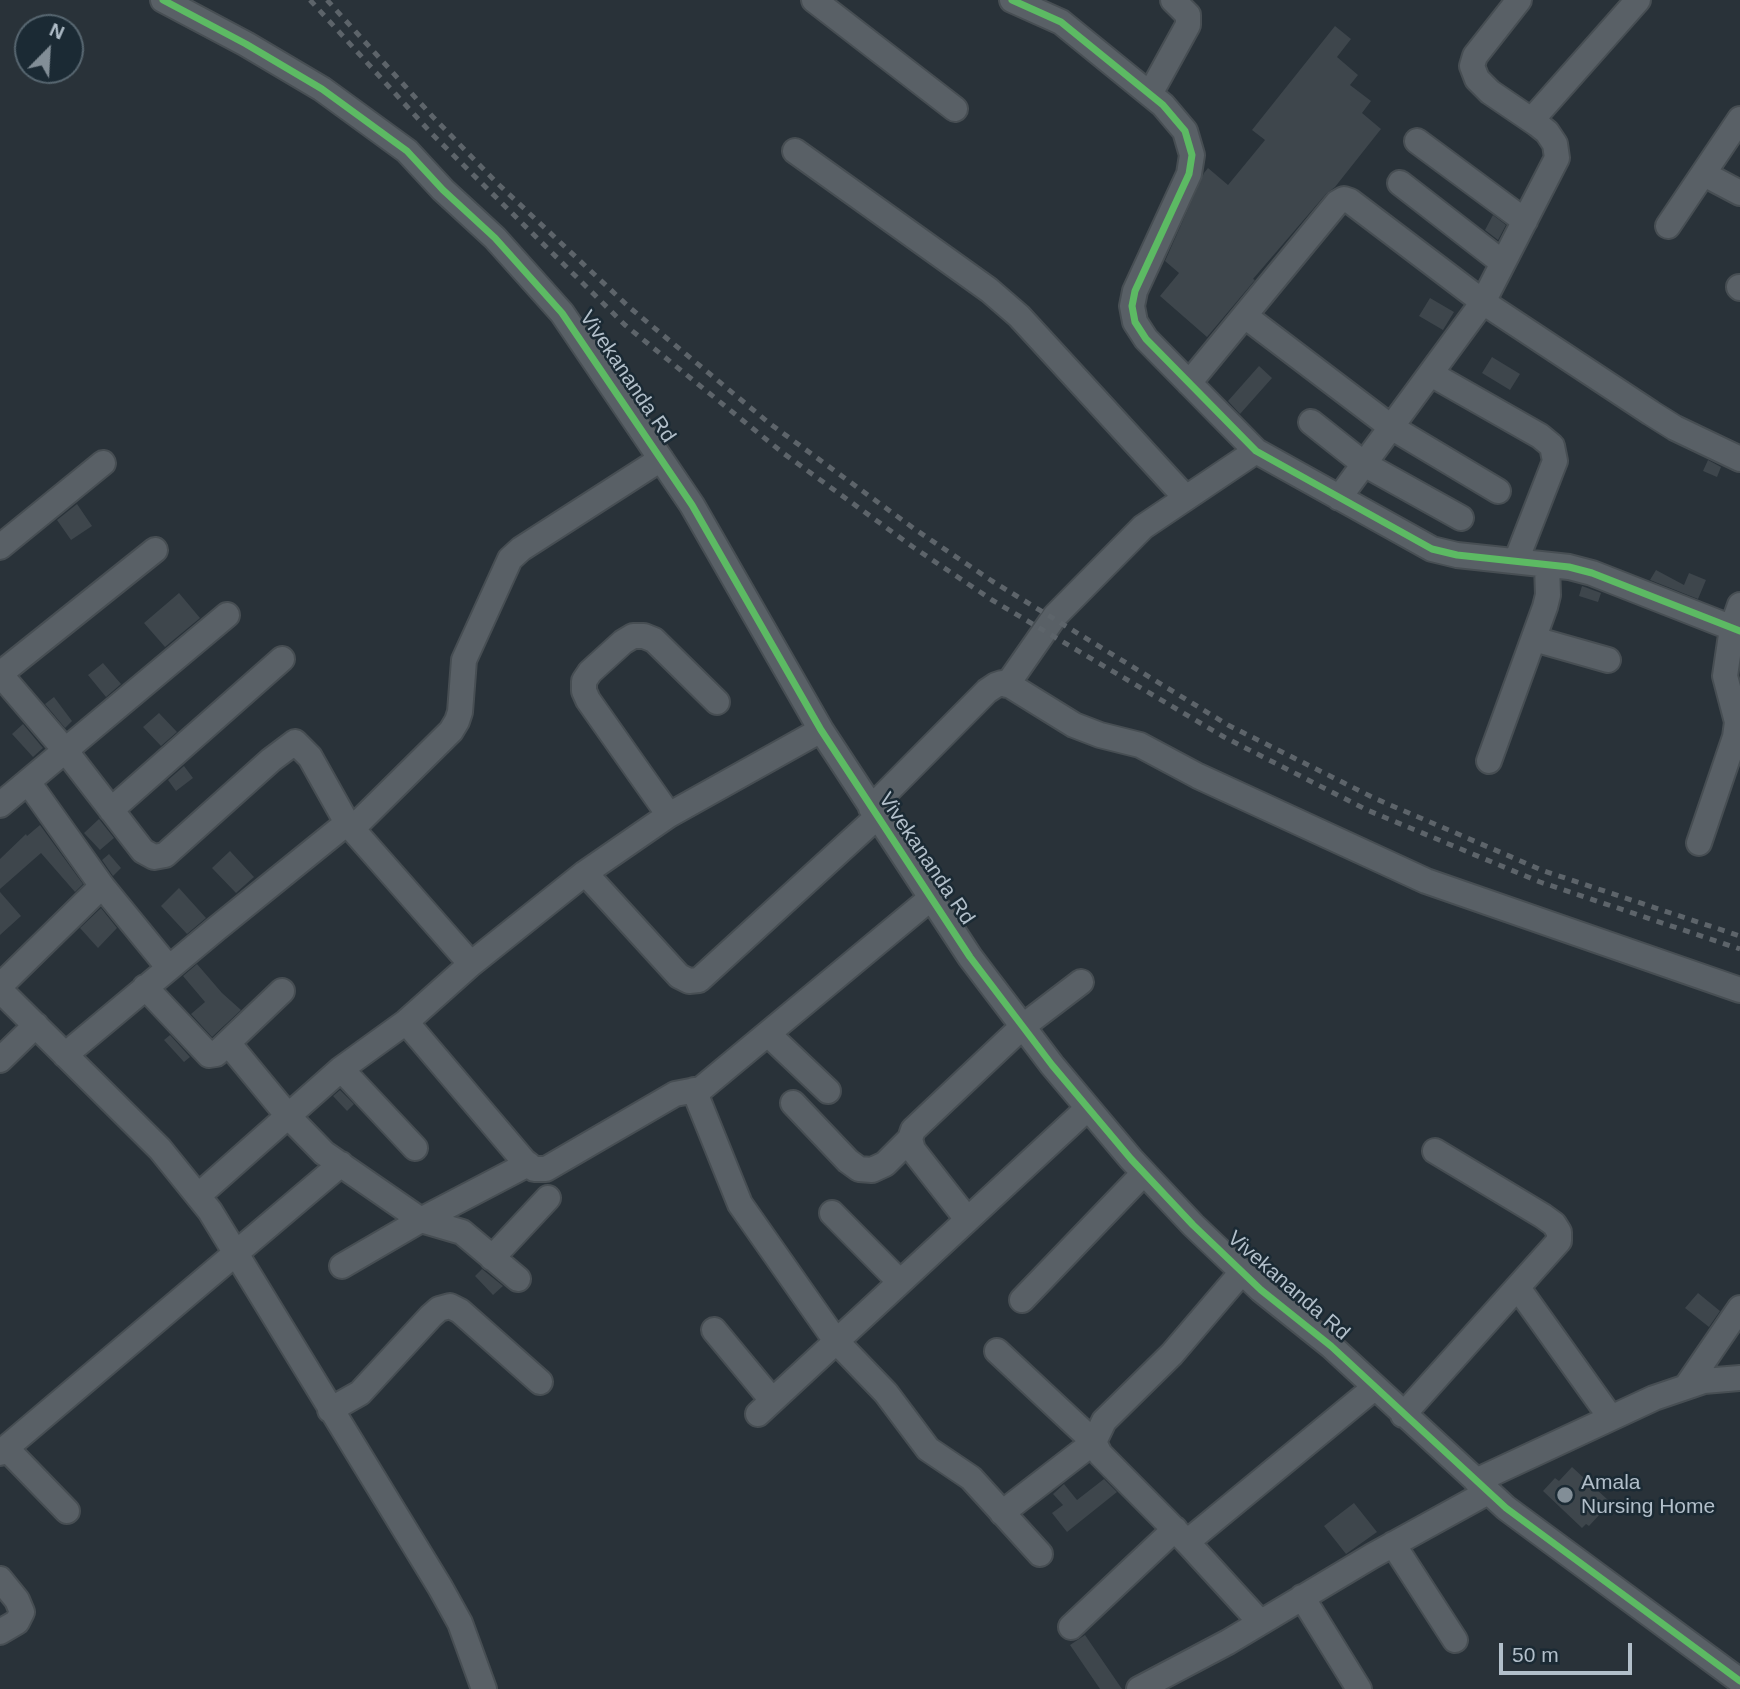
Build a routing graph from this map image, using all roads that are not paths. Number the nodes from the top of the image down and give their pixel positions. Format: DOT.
graph roads {
  1 [pos="163,0"];
  2 [pos="814,0"];
  3 [pos="1173,0"];
  4 [pos="1519,0"];
  5 [pos="1638,0"];
  6 [pos="1014,1"];
  7 [pos="1150,94"];
  8 [pos="955,109"];
  9 [pos="1740,119"];
  10 [pos="1536,124"];
  11 [pos="1417,141"];
  12 [pos="795,150"];
  13 [pos="1704,174"];
  14 [pos="1400,183"];
  15 [pos="1740,193"];
  16 [pos="1525,221"];
  17 [pos="1668,226"];
  18 [pos="1503,262"];
  19 [pos="1483,302"];
  20 [pos="1245,316"];
  21 [pos="1431,374"];
  22 [pos="1189,383"];
  23 [pos="1311,422"];
  24 [pos="1391,427"];
  25 [pos="1256,451"];
  26 [pos="661,459"];
  27 [pos="1740,459"];
  28 [pos="103,463"];
  29 [pos="1364,464"];
  30 [pos="1498,491"];
  31 [pos="1186,498"];
  32 [pos="1339,498"];
  33 [pos="1461,518"];
  34 [pos="0,547"];
  35 [pos="155,550"];
  36 [pos="1516,561"];
  37 [pos="1547,565"];
  38 [pos="227,615"];
  39 [pos="1737,621"];
  40 [pos="1534,639"];
  41 [pos="282,659"];
  42 [pos="1608,660"];
  43 [pos="0,674"];
  44 [pos="1007,685"];
  45 [pos="717,702"];
  46 [pos="821,730"];
  47 [pos="65,750"];
  48 [pos="1489,761"];
  49 [pos="28,782"];
  50 [pos="0,805"];
  51 [pos="111,810"];
  52 [pos="874,813"];
  53 [pos="669,815"];
  54 [pos="349,826"];
  55 [pos="1699,843"];
  56 [pos="584,873"];
  57 [pos="102,886"];
  58 [pos="931,898"];
  59 [pos="471,964"];
  60 [pos="169,968"];
  61 [pos="1081,982"];
  62 [pos="145,987"];
  63 [pos="0,988"];
  64 [pos="1740,990"];
  65 [pos="282,991"];
  66 [pos="406,1022"];
  67 [pos="36,1025"];
  68 [pos="1022,1027"];
  69 [pos="768,1034"];
  70 [pos="228,1043"];
  71 [pos="65,1055"];
  72 [pos="0,1060"];
  73 [pos="341,1069"];
  74 [pos="694,1090"];
  75 [pos="828,1091"];
  76 [pos="793,1103"];
  77 [pos="1088,1108"];
  78 [pos="289,1117"];
  79 [pos="910,1139"];
  80 [pos="415,1148"];
  81 [pos="1435,1151"];
  82 [pos="341,1164"];
  83 [pos="528,1164"];
  84 [pos="1144,1173"];
  85 [pos="199,1195"];
  86 [pos="548,1198"];
  87 [pos="832,1213"];
  88 [pos="967,1219"];
  89 [pos="421,1220"];
  90 [pos="236,1253"];
  91 [pos="492,1258"];
  92 [pos="342,1266"];
  93 [pos="1242,1272"];
  94 [pos="518,1279"];
  95 [pos="900,1282"];
  96 [pos="1518,1287"];
  97 [pos="1022,1300"];
  98 [pos="1740,1308"];
  99 [pos="714,1329"];
  100 [pos="835,1341"];
  101 [pos="997,1351"];
  102 [pos="1740,1378"];
  103 [pos="540,1382"];
  104 [pos="1686,1387"];
  105 [pos="1374,1388"];
  106 [pos="330,1410"];
  107 [pos="1403,1415"];
  108 [pos="1611,1418"];
  109 [pos="1094,1442"];
  110 [pos="3,1451"];
  111 [pos="1482,1486"];
  112 [pos="67,1511"];
  113 [pos="1002,1513"];
  114 [pos="1181,1536"];
  115 [pos="1393,1544"];
  116 [pos="1040,1554"];
  117 [pos="0,1578"];
  118 [pos="1302,1597"];
  119 [pos="1260,1622"];
  120 [pos="1071,1628"];
  121 [pos="0,1632"];
  122 [pos="1455,1640"];
  123 [pos="482,1682"];
  124 [pos="1737,1683"];
  125 [pos="503,1689"];
  126 [pos="1139,1689"];
  127 [pos="1359,1689"];
  1 -- 26 [label="street, Vivekananda Rd"];
  2 -- 8 [label="street"];
  3 -- 7 [label="street"];
  4 -- 10 [label="street"];
  5 -- 10 [label="street"];
  6 -- 7 [label="street"];
  7 -- 22 [label="street"];
  9 -- 13 [label="street"];
  10 -- 16 [label="street"];
  11 -- 16 [label="street"];
  12 -- 31 [label="street"];
  13 -- 15 [label="street"];
  13 -- 17 [label="street"];
  14 -- 18 [label="street"];
  16 -- 18 [label="street"];
  18 -- 19 [label="street"];
  19 -- 20 [label="street"];
  19 -- 21 [label="street"];
  19 -- 27 [label="street"];
  20 -- 22 [label="street"];
  20 -- 24 [label="street"];
  21 -- 24 [label="street"];
  21 -- 36 [label="street"];
  22 -- 25 [label="street"];
  23 -- 29 [label="street"];
  24 -- 29 [label="street"];
  24 -- 30 [label="street"];
  25 -- 31 [label="street"];
  25 -- 32 [label="street"];
  26 -- 46 [label="street, Vivekananda Rd"];
  26 -- 54 [label="street"];
  28 -- 34 [label="street"];
  29 -- 32 [label="street"];
  29 -- 33 [label="street"];
  31 -- 44 [label="street"];
  32 -- 36 [label="street"];
  35 -- 43 [label="street"];
  36 -- 37 [label="street"];
  37 -- 39 [label="street"];
  37 -- 40 [label="street"];
  38 -- 47 [label="street"];
  39 -- 55 [label="street"];
  40 -- 42 [label="street"];
  40 -- 48 [label="street"];
  41 -- 51 [label="street"];
  43 -- 47 [label="street"];
  44 -- 52 [label="street"];
  44 -- 64 [label="street"];
  45 -- 53 [label="street"];
  46 -- 52 [label="street, Vivekananda Rd"];
  46 -- 53 [label="street"];
  47 -- 49 [label="street"];
  47 -- 51 [label="street"];
  49 -- 50 [label="street"];
  49 -- 57 [label="street"];
  51 -- 54 [label="street"];
  52 -- 56 [label="street"];
  52 -- 58 [label="street, Vivekananda Rd"];
  53 -- 56 [label="street"];
  54 -- 59 [label="street"];
  54 -- 60 [label="street"];
  56 -- 59 [label="street"];
  57 -- 60 [label="street"];
  57 -- 63 [label="street"];
  58 -- 68 [label="street, Vivekananda Rd"];
  58 -- 69 [label="street"];
  59 -- 66 [label="street"];
  60 -- 62 [label="street"];
  61 -- 68 [label="street"];
  62 -- 70 [label="street"];
  62 -- 71 [label="street"];
  63 -- 67 [label="street"];
  65 -- 70 [label="street"];
  66 -- 73 [label="street"];
  66 -- 83 [label="street"];
  67 -- 71 [label="street"];
  67 -- 72 [label="street"];
  68 -- 77 [label="street, Vivekananda Rd"];
  68 -- 79 [label="street"];
  69 -- 74 [label="street"];
  69 -- 75 [label="street"];
  70 -- 78 [label="street"];
  71 -- 85 [label="street"];
  73 -- 78 [label="street"];
  73 -- 80 [label="street"];
  74 -- 83 [label="street"];
  74 -- 100 [label="street"];
  76 -- 79 [label="street"];
  77 -- 84 [label="street, Vivekananda Rd"];
  77 -- 88 [label="street"];
  78 -- 82 [label="street"];
  78 -- 85 [label="street"];
  79 -- 88 [label="street"];
  81 -- 96 [label="street"];
  82 -- 89 [label="street"];
  82 -- 90 [label="street"];
  83 -- 89 [label="street"];
  84 -- 93 [label="street, Vivekananda Rd"];
  84 -- 97 [label="street"];
  85 -- 90 [label="street"];
  86 -- 91 [label="street"];
  87 -- 95 [label="street"];
  88 -- 95 [label="street"];
  89 -- 91 [label="street"];
  89 -- 92 [label="street"];
  90 -- 106 [label="street"];
  90 -- 110 [label="street"];
  91 -- 94 [label="street"];
  93 -- 105 [label="street, Vivekananda Rd"];
  93 -- 109 [label="street"];
  95 -- 100 [label="street"];
  96 -- 107 [label="street"];
  96 -- 108 [label="street"];
  98 -- 104 [label="street"];
  99 -- 100 [label="street"];
  100 -- 113 [label="street"];
  101 -- 109 [label="street"];
  102 -- 104 [label="street"];
  103 -- 106 [label="street"];
  104 -- 108 [label="street"];
  105 -- 107 [label="street, Vivekananda Rd"];
  105 -- 114 [label="street"];
  106 -- 123 [label="street"];
  107 -- 111 [label="street, Vivekananda Rd"];
  108 -- 111 [label="street"];
  109 -- 113 [label="street"];
  109 -- 114 [label="street"];
  110 -- 112 [label="street"];
  111 -- 115 [label="street"];
  111 -- 124 [label="street, Vivekananda Rd"];
  113 -- 116 [label="street"];
  114 -- 119 [label="street"];
  114 -- 120 [label="street"];
  115 -- 118 [label="street"];
  115 -- 122 [label="street"];
  117 -- 121 [label="street"];
  118 -- 119 [label="street"];
  118 -- 127 [label="street"];
  119 -- 126 [label="street"];
  123 -- 125 [label="street"];
}
